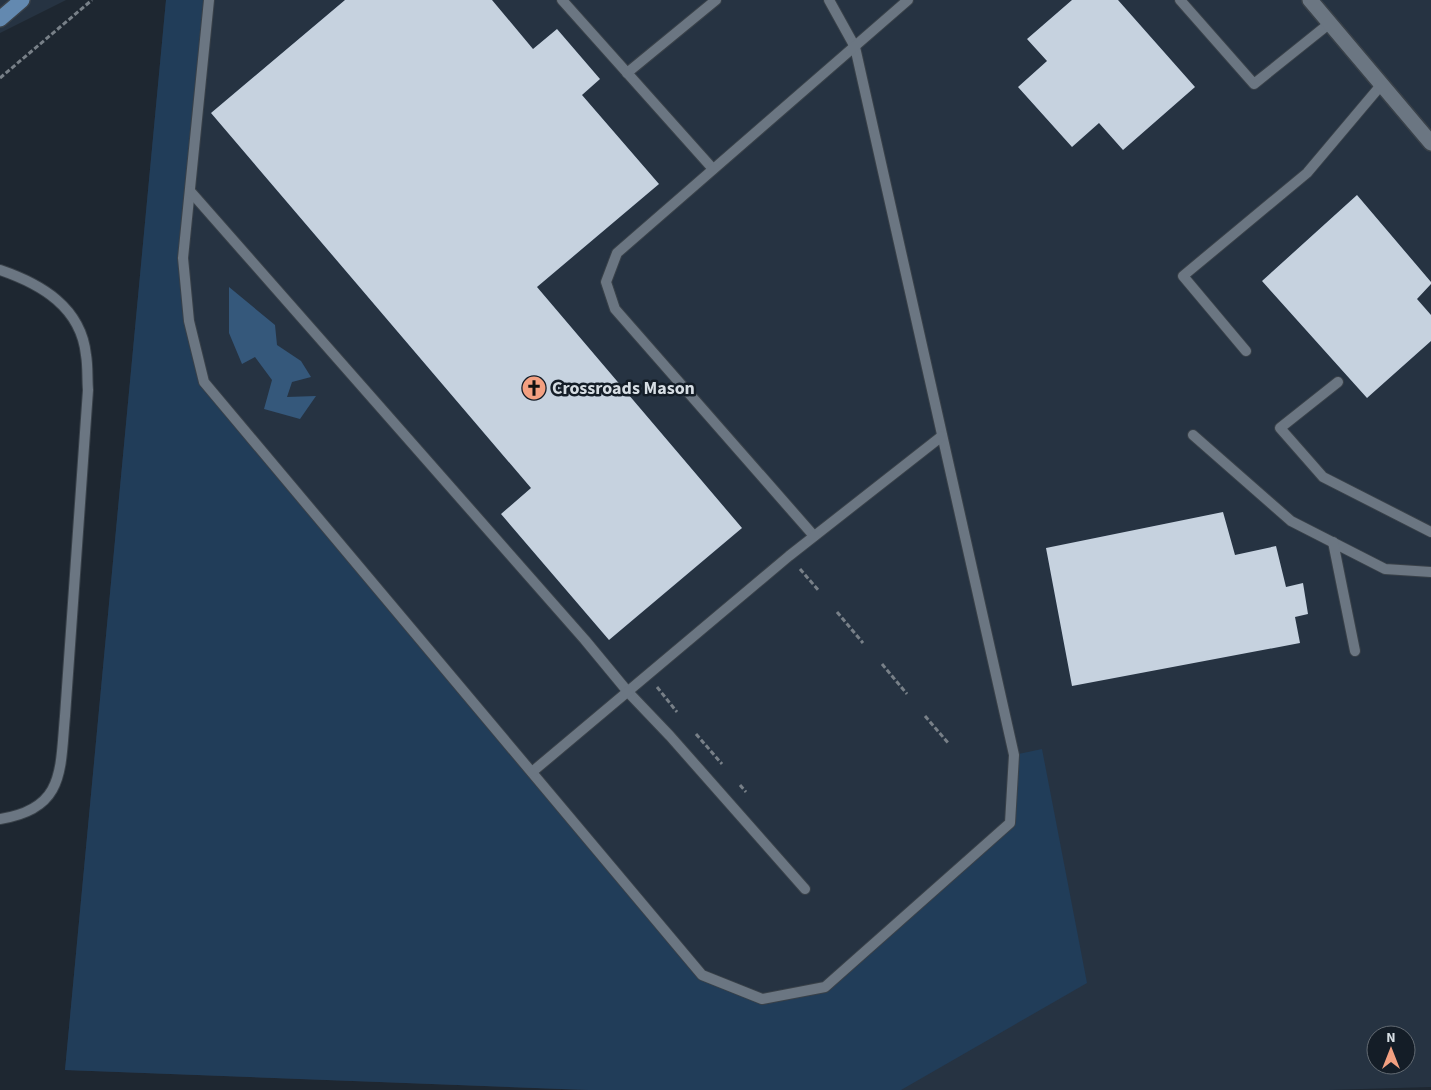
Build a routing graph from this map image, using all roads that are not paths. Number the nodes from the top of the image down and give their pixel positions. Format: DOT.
graph roads {
  1 [pos="22,0"];
  2 [pos="209,0"];
  3 [pos="562,0"];
  4 [pos="716,0"];
  5 [pos="829,0"];
  6 [pos="908,0"];
  7 [pos="1180,0"];
  8 [pos="1310,0"];
  9 [pos="0,19"];
  10 [pos="1330,23"];
  11 [pos="855,47"];
  12 [pos="627,74"];
  13 [pos="1382,84"];
  14 [pos="1431,143"];
  15 [pos="714,169"];
  16 [pos="190,191"];
  17 [pos="0,270"];
  18 [pos="1246,352"];
  19 [pos="1338,382"];
  20 [pos="1193,435"];
  21 [pos="942,436"];
  22 [pos="1431,532"];
  23 [pos="814,536"];
  24 [pos="1333,542"];
  25 [pos="1431,572"];
  26 [pos="1355,651"];
  27 [pos="628,692"];
  28 [pos="532,772"];
  29 [pos="0,819"];
  30 [pos="805,890"];
  1 -- 9 [label="main road"];
  2 -- 16 [label="lane"];
  3 -- 12 [label="lane"];
  4 -- 12 [label="lane"];
  5 -- 11 [label="lane"];
  6 -- 11 [label="lane"];
  7 -- 10 [label="lane"];
  8 -- 10 [label="street"];
  10 -- 13 [label="street"];
  11 -- 15 [label="lane"];
  11 -- 21 [label="lane"];
  12 -- 15 [label="lane"];
  13 -- 14 [label="street"];
  13 -- 18 [label="lane"];
  15 -- 23 [label="lane"];
  16 -- 27 [label="lane"];
  16 -- 28 [label="lane"];
  17 -- 29 [label="lane"];
  19 -- 22 [label="lane"];
  20 -- 24 [label="lane"];
  21 -- 23 [label="lane"];
  21 -- 28 [label="lane"];
  23 -- 27 [label="lane"];
  24 -- 25 [label="lane"];
  24 -- 26 [label="lane"];
  27 -- 28 [label="lane"];
  27 -- 30 [label="lane"];
}
